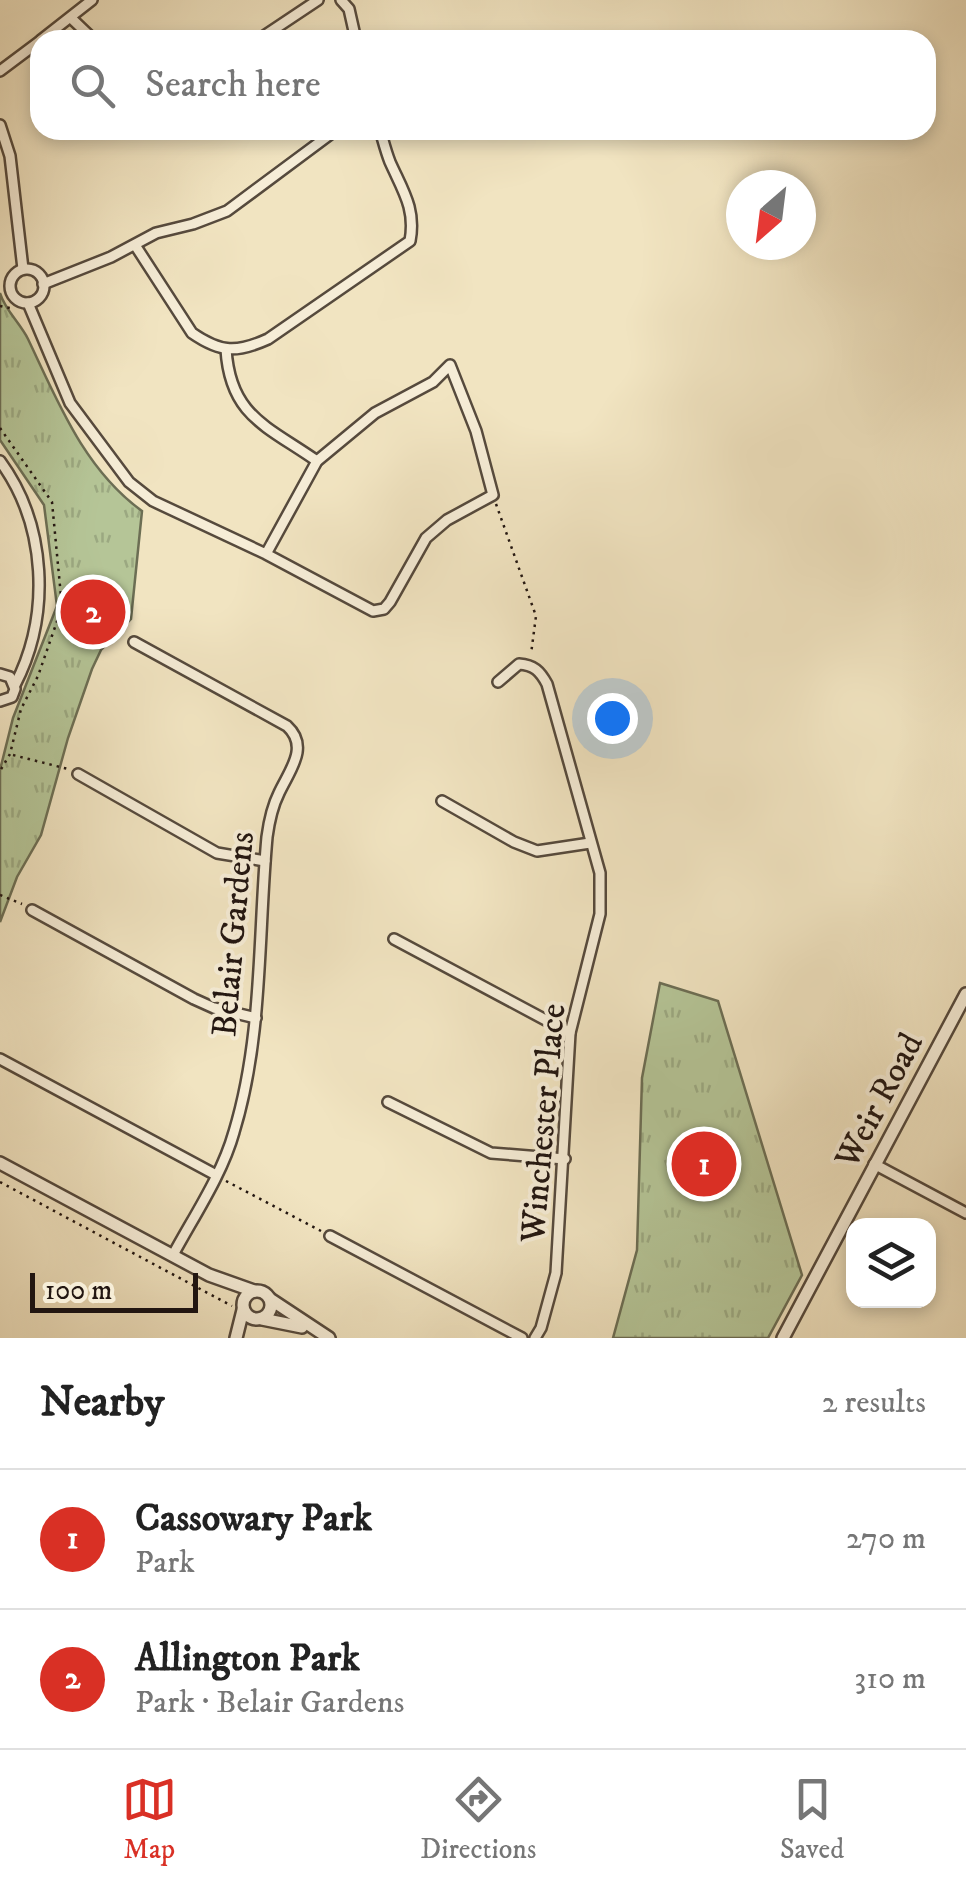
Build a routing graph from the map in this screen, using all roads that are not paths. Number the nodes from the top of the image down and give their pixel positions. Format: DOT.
graph roads {
  1 [pos="92,0"];
  2 [pos="318,0"];
  3 [pos="342,0"];
  4 [pos="71,18"];
  5 [pos="54,30"];
  6 [pos="84,30"];
  7 [pos="273,30"];
  8 [pos="354,30"];
  9 [pos="30,48"];
  10 [pos="0,71"];
  11 [pos="0,125"];
  12 [pos="323,140"];
  13 [pos="383,140"];
  14 [pos="136,244"];
  15 [pos="23,270"];
  16 [pos="43,284"];
  17 [pos="28,302"];
  18 [pos="226,349"];
  19 [pos="0,461"];
  20 [pos="317,461"];
  21 [pos="266,554"];
  22 [pos="134,642"];
  23 [pos="23,659"];
  24 [pos="2,674"];
  25 [pos="498,682"];
  26 [pos="15,684"];
  27 [pos="0,701"];
  28 [pos="78,774"];
  29 [pos="442,801"];
  30 [pos="590,843"];
  31 [pos="265,861"];
  32 [pos="32,910"];
  33 [pos="394,939"];
  34 [pos="966,994"];
  35 [pos="256,1018"];
  36 [pos="570,1033"];
  37 [pos="0,1059"];
  38 [pos="388,1102"];
  39 [pos="564,1159"];
  40 [pos="0,1163"];
  41 [pos="874,1164"];
  42 [pos="216,1175"];
  43 [pos="966,1213"];
  44 [pos="330,1236"];
  45 [pos="173,1255"];
  46 [pos="209,1275"];
  47 [pos="254,1291"];
  48 [pos="269,1298"];
  49 [pos="240,1309"];
  50 [pos="259,1320"];
  51 [pos="316,1331"];
  52 [pos="238,1338"];
  53 [pos="329,1338"];
  54 [pos="522,1338"];
  55 [pos="535,1338"];
  56 [pos="783,1338"];
  1 -- 4 [label="street"];
  2 -- 7 [label="street"];
  3 -- 8 [label="street"];
  4 -- 5 [label="street"];
  4 -- 6 [label="street"];
  9 -- 10 [label="street"];
  11 -- 15 [label="street"];
  12 -- 14 [label="street"];
  13 -- 18 [label="street"];
  14 -- 16 [label="street"];
  14 -- 18 [label="street"];
  15 -- 16 [label="street"];
  15 -- 17 [label="street"];
  16 -- 17 [label="street"];
  17 -- 21 [label="street"];
  18 -- 20 [label="street"];
  19 -- 23 [label="street"];
  20 -- 21 [label="street"];
  20 -- 21 [label="street"];
  22 -- 31 [label="street, Belair Gardens"];
  23 -- 24 [label="street"];
  23 -- 26 [label="street"];
  24 -- 26 [label="street"];
  25 -- 30 [label="street, Winchester Place"];
  26 -- 27 [label="street"];
  28 -- 31 [label="street"];
  29 -- 30 [label="street"];
  30 -- 36 [label="street, Winchester Place"];
  31 -- 35 [label="street, Belair Gardens"];
  32 -- 35 [label="street"];
  33 -- 36 [label="street"];
  34 -- 41 [label="street, Weir Road"];
  35 -- 42 [label="street, Belair Gardens"];
  36 -- 39 [label="street, Winchester Place"];
  37 -- 42 [label="street"];
  38 -- 39 [label="street"];
  39 -- 55 [label="street, Winchester Place"];
  40 -- 45 [label="street"];
  41 -- 43 [label="street"];
  41 -- 56 [label="street, Weir Road"];
  42 -- 45 [label="street, Belair Gardens"];
  44 -- 54 [label="street"];
  45 -- 46 [label="street"];
  46 -- 47 [label="street"];
  46 -- 49 [label="street"];
  47 -- 48 [label="street"];
  47 -- 49 [label="street"];
  48 -- 50 [label="street"];
  48 -- 51 [label="street"];
  49 -- 50 [label="street"];
  49 -- 52 [label="street"];
  50 -- 51 [label="street"];
  50 -- 52 [label="street"];
  51 -- 53 [label="street"];
}
